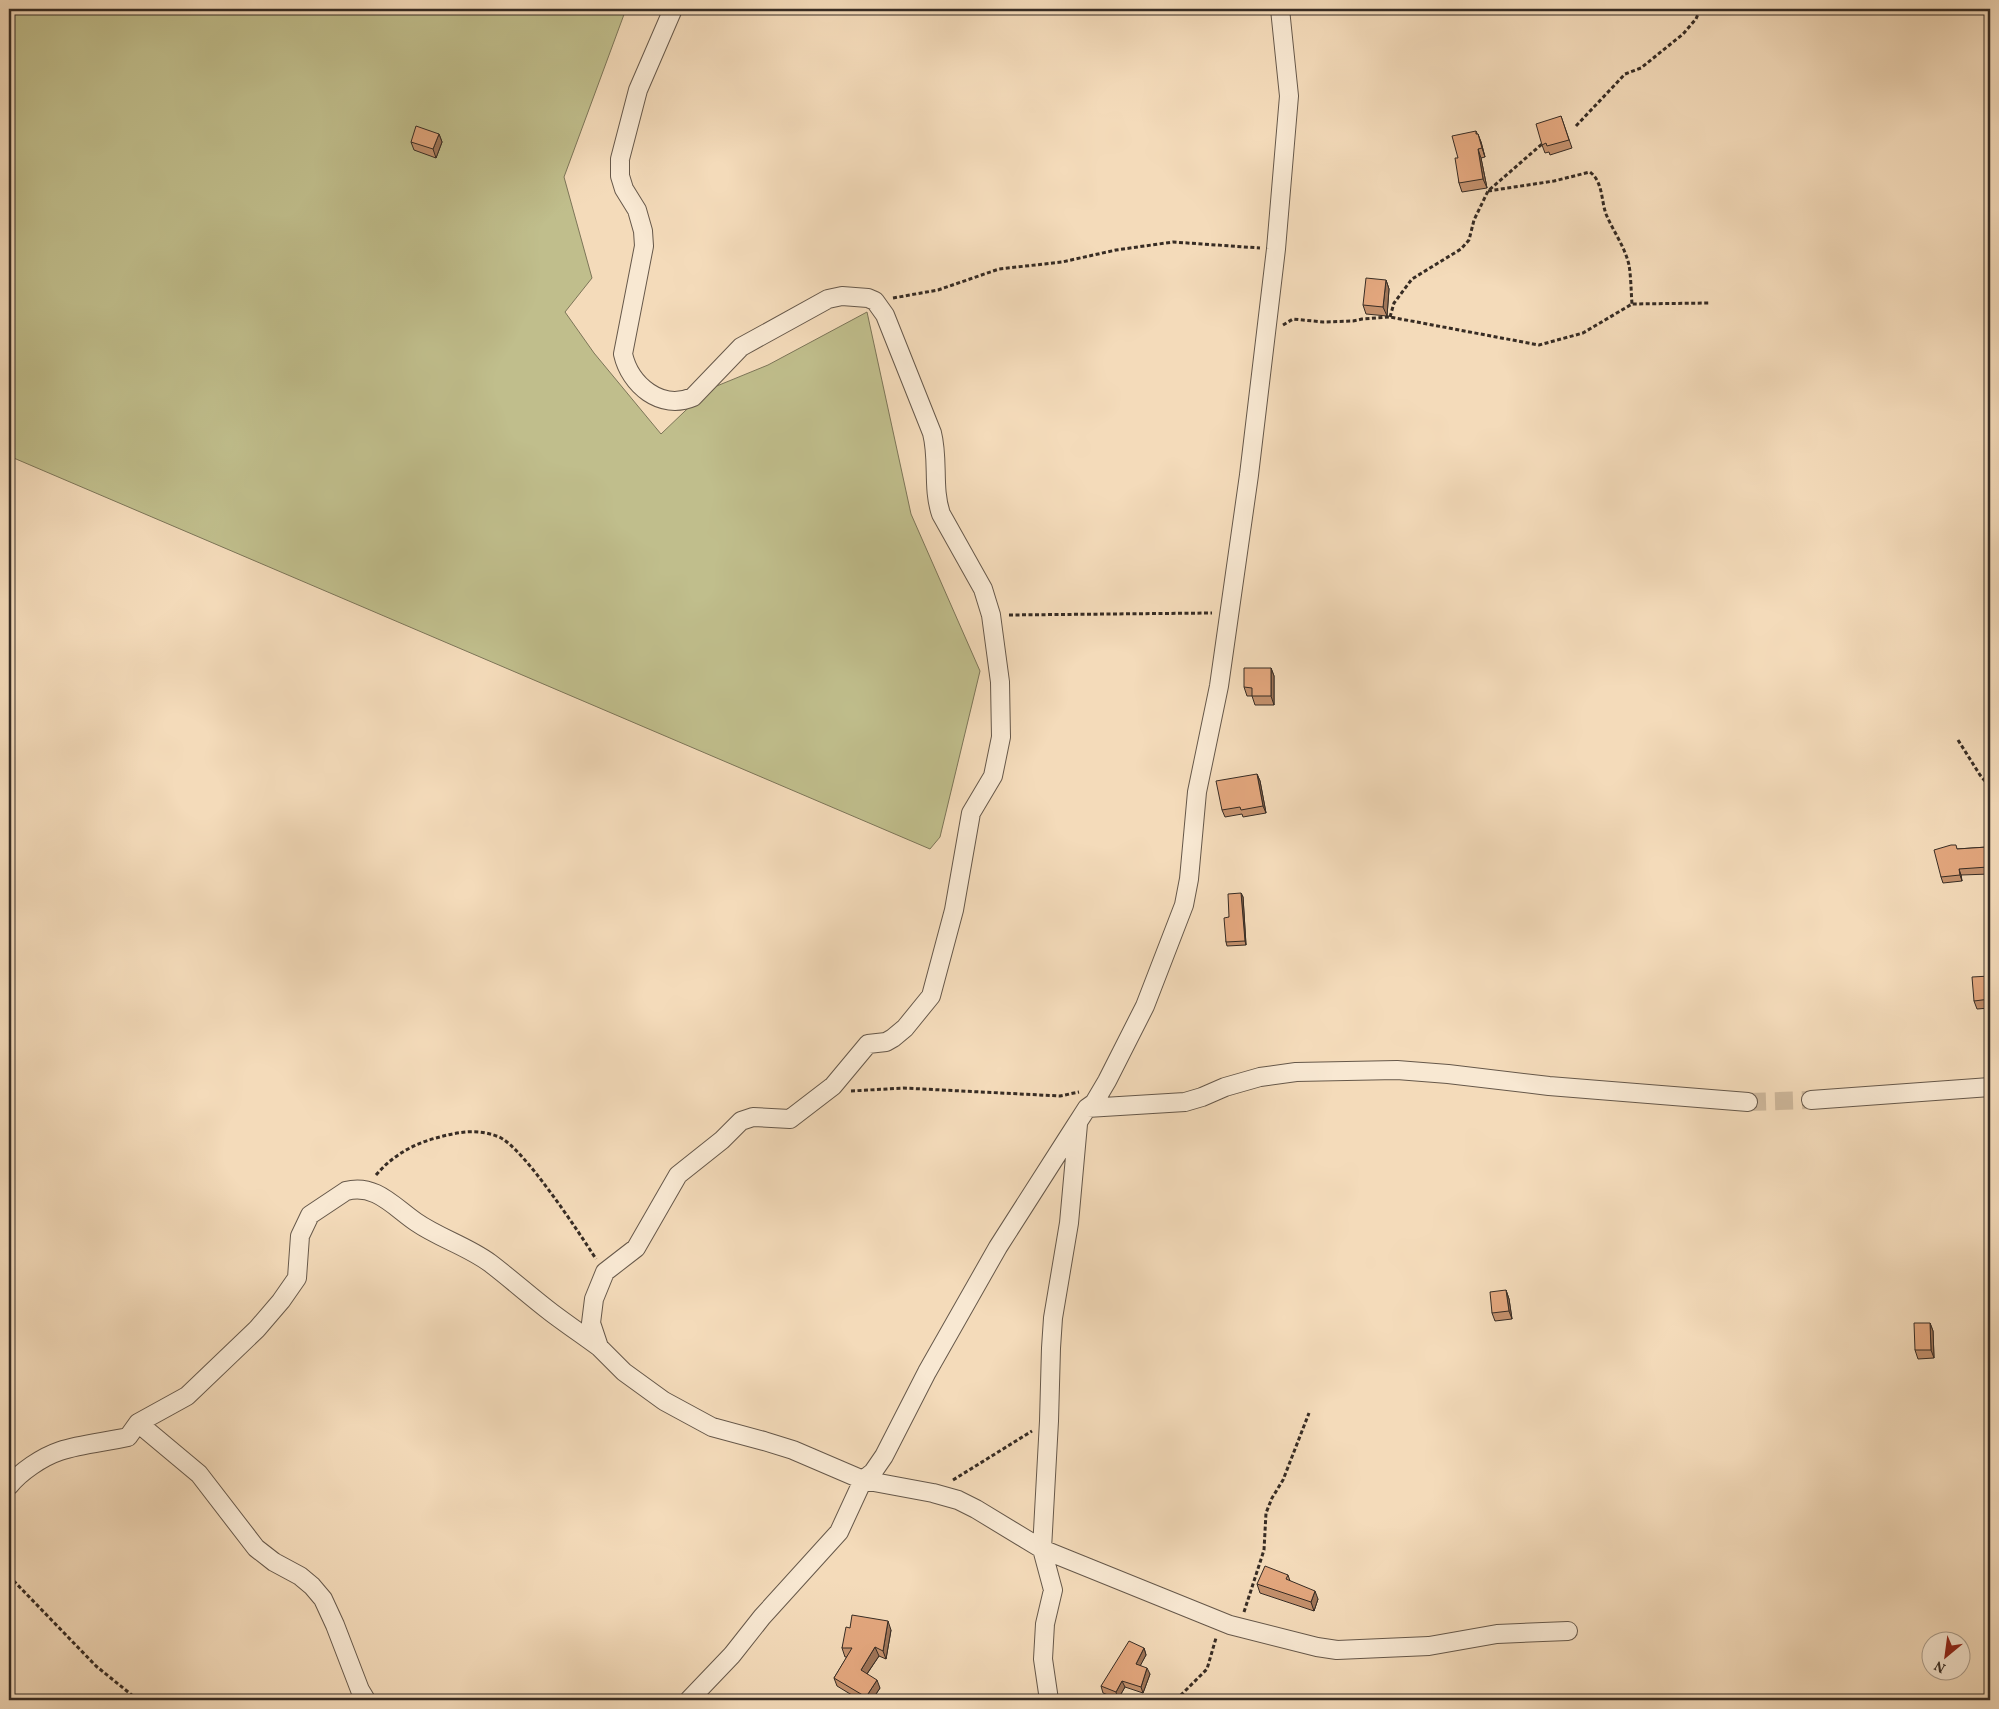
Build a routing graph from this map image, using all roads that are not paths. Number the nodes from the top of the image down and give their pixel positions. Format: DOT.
graph roads {
  1 [pos="672,9"];
  2 [pos="1280,9"];
  3 [pos="1990,1087"];
  4 [pos="1811,1100"];
  5 [pos="1748,1102"];
  6 [pos="1087,1108"];
  7 [pos="1078,1123"];
  8 [pos="599,1347"];
  9 [pos="138,1423"];
  10 [pos="863,1480"];
  11 [pos="9,1486"];
  12 [pos="1042,1549"];
  13 [pos="1568,1631"];
  14 [pos="366,1700"];
  15 [pos="689,1700"];
  16 [pos="1049,1700"];
  1 -- 8 [label="street"];
  2 -- 6 [label="street"];
  3 -- 4 [label="street"];
  5 -- 6 [label="street"];
  6 -- 7 [label="street"];
  7 -- 10 [label="street"];
  7 -- 12 [label="street"];
  8 -- 9 [label="street"];
  8 -- 10 [label="street"];
  9 -- 11 [label="street"];
  9 -- 14 [label="street"];
  10 -- 12 [label="street"];
  10 -- 15 [label="street"];
  12 -- 13 [label="street"];
  12 -- 16 [label="street"];
}
